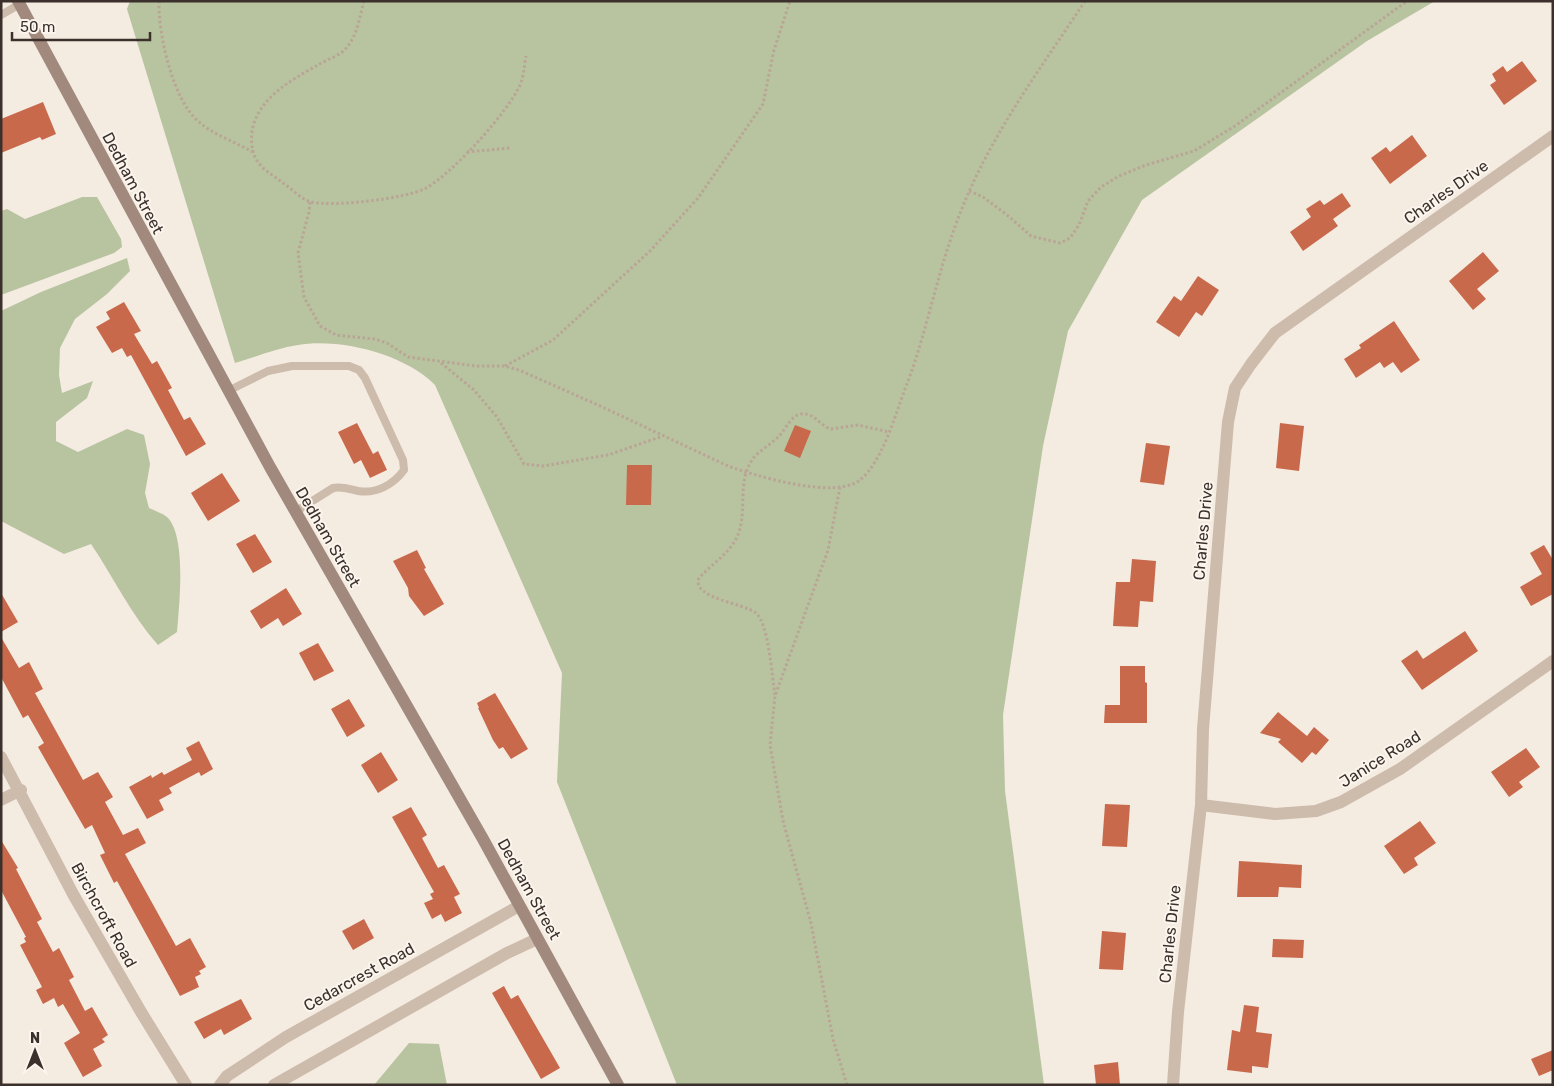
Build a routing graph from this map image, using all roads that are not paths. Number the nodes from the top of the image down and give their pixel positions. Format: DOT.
graph roads {
  1 [pos="19,3"];
  2 [pos="1,15"];
  3 [pos="1553,136"];
  4 [pos="228,390"];
  5 [pos="295,512"];
  6 [pos="1553,661"];
  7 [pos="1,757"];
  8 [pos="20,790"];
  9 [pos="1,800"];
  10 [pos="1201,805"];
  11 [pos="519,906"];
  12 [pos="537,939"];
  13 [pos="186,1085"];
  14 [pos="220,1085"];
  15 [pos="274,1085"];
  16 [pos="618,1085"];
  17 [pos="1173,1085"];
  1 -- 2 [label="lane"];
  1 -- 4 [label="main road, Dedham Street"];
  3 -- 10 [label="street, Charles Drive"];
  4 -- 5 [label="main road, Dedham Street"];
  4 -- 5 [label="lane"];
  5 -- 11 [label="main road, Dedham Street"];
  6 -- 10 [label="street, Janice Road"];
  7 -- 8 [label="street, Birchcroft Road"];
  8 -- 9 [label="street"];
  8 -- 13 [label="street, Birchcroft Road"];
  10 -- 17 [label="street, Charles Drive"];
  11 -- 12 [label="main road, Dedham Street"];
  11 -- 14 [label="street, Cedarcrest Road"];
  12 -- 15 [label="street"];
  12 -- 16 [label="main road, Dedham Street"];
}
